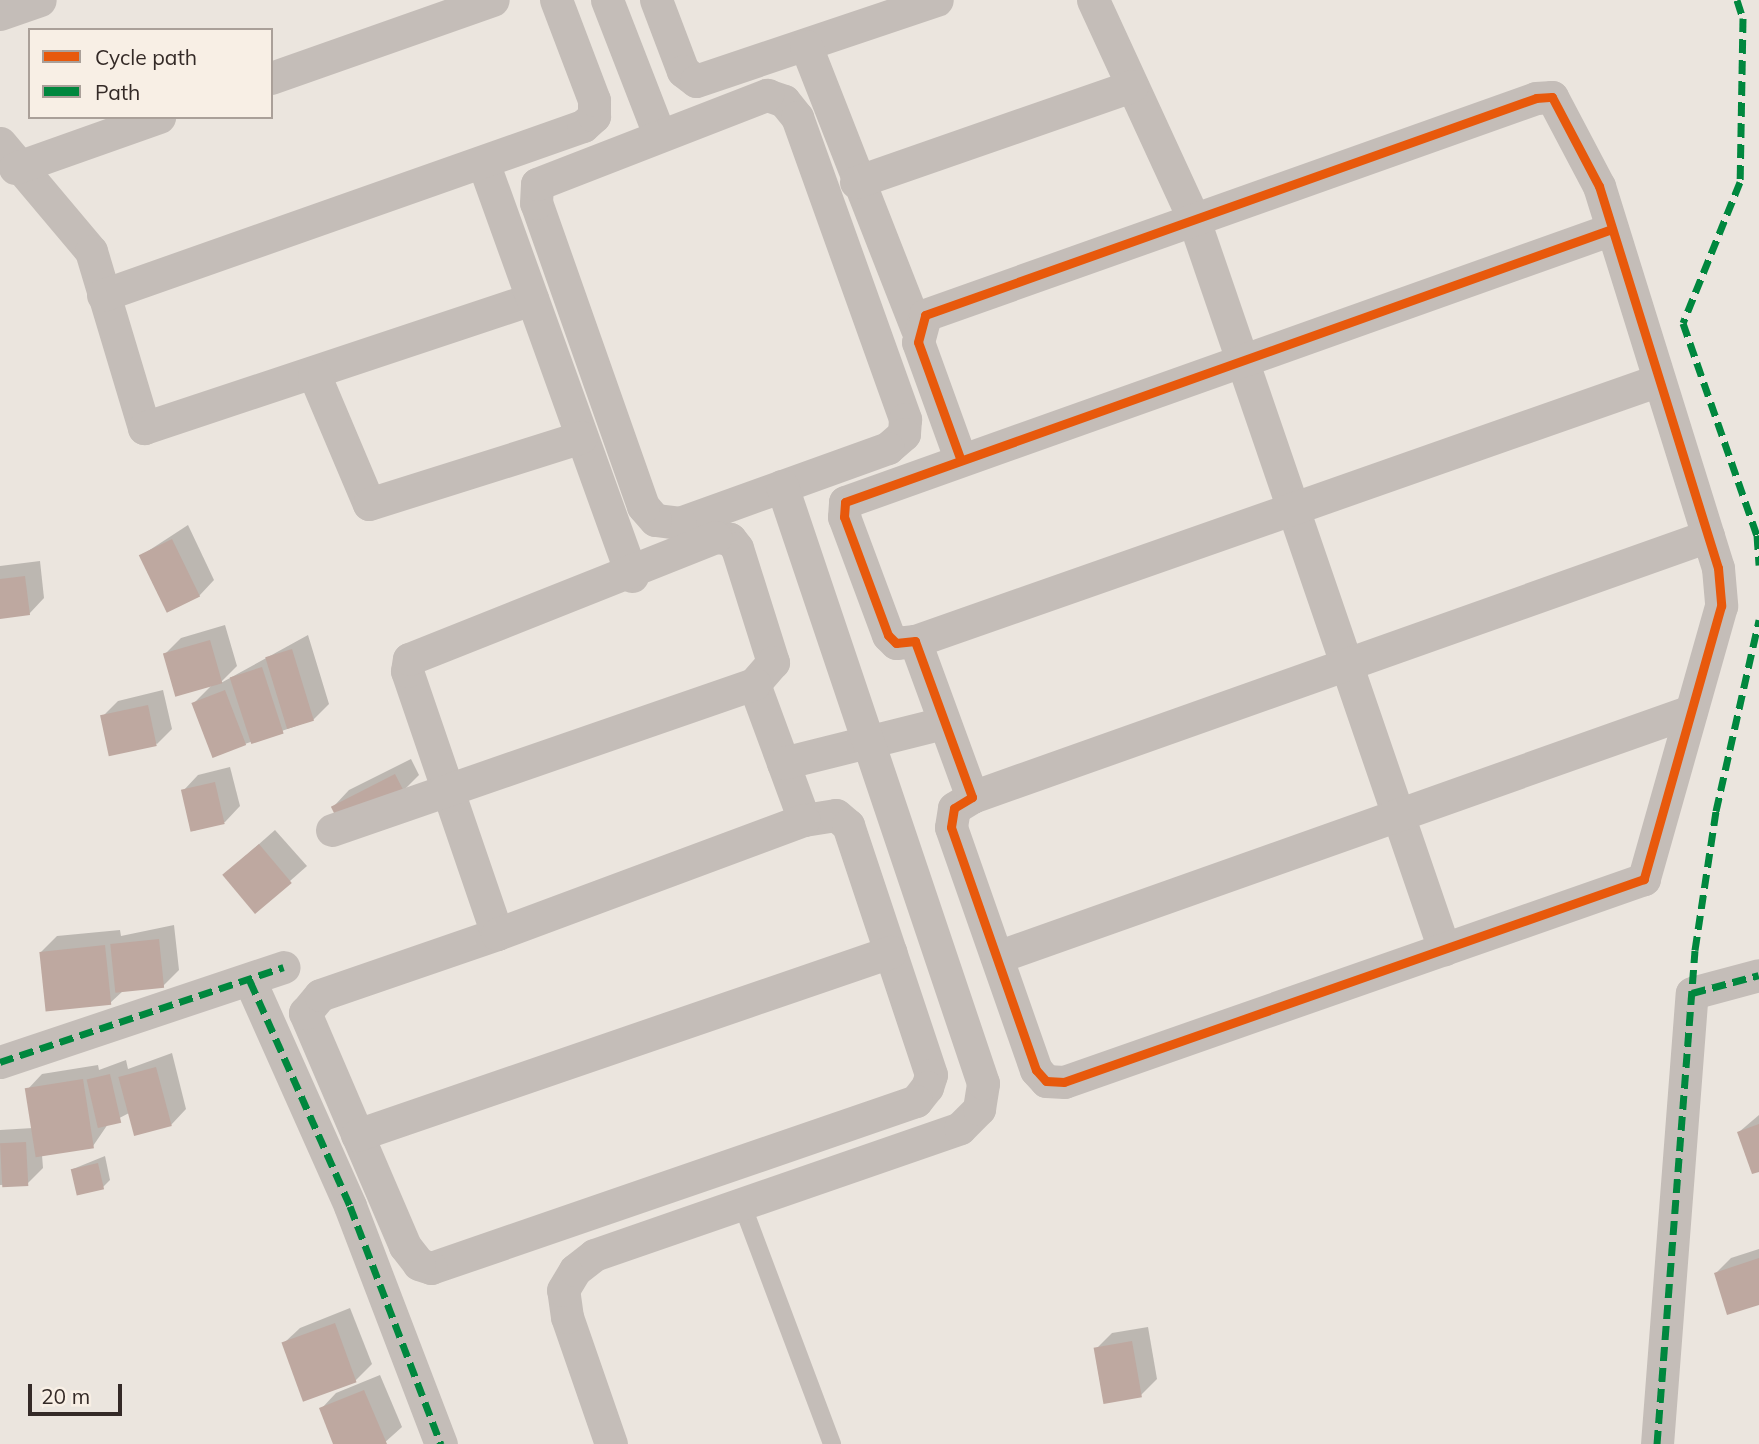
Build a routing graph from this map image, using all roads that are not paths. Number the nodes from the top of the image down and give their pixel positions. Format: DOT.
graph roads {
  1 [pos="40,0"];
  2 [pos="493,0"];
  3 [pos="556,0"];
  4 [pos="607,0"];
  5 [pos="656,0"];
  6 [pos="937,0"];
  7 [pos="1093,0"];
  8 [pos="0,15"];
  9 [pos="806,46"];
  10 [pos="273,77"];
  11 [pos="1132,86"];
  12 [pos="151,119"];
  13 [pos="659,134"];
  14 [pos="8,155"];
  15 [pos="483,162"];
  16 [pos="856,182"];
  17 [pos="1194,220"];
  18 [pos="1612,229"];
  19 [pos="103,295"];
  20 [pos="532,299"];
  21 [pos="917,329"];
  22 [pos="1241,359"];
  23 [pos="314,374"];
  24 [pos="1659,380"];
  25 [pos="581,437"];
  26 [pos="960,458"];
  27 [pos="782,486"];
  28 [pos="1293,509"];
  29 [pos="1708,537"];
  30 [pos="632,576"];
  31 [pos="915,641"];
  32 [pos="1347,664"];
  33 [pos="754,684"];
  34 [pos="1691,710"];
  35 [pos="944,723"];
  36 [pos="869,742"];
  37 [pos="783,763"];
  38 [pos="448,790"];
  39 [pos="972,797"];
  40 [pos="1398,814"];
  41 [pos="804,820"];
  42 [pos="332,830"];
  43 [pos="497,934"];
  44 [pos="1444,949"];
  45 [pos="890,952"];
  46 [pos="997,957"];
  47 [pos="284,967"];
  48 [pos="1759,975"];
  49 [pos="250,981"];
  50 [pos="0,1062"];
  51 [pos="357,1135"];
  52 [pos="743,1207"];
  53 [pos="441,1444"];
  54 [pos="611,1444"];
  55 [pos="832,1444"];
  56 [pos="1657,1444"];
  1 -- 8 [label="street"];
  2 -- 10 [label="street"];
  3 -- 15 [label="street"];
  4 -- 13 [label="street"];
  5 -- 9 [label="street"];
  6 -- 9 [label="street"];
  7 -- 11 [label="street"];
  9 -- 16 [label="street"];
  11 -- 16 [label="street"];
  11 -- 17 [label="street"];
  12 -- 14 [label="street"];
  13 -- 27 [label="street"];
  13 -- 27 [label="street"];
  14 -- 19 [label="street"];
  15 -- 19 [label="street"];
  15 -- 20 [label="street"];
  16 -- 21 [label="street"];
  17 -- 18 [label="street"];
  17 -- 21 [label="street"];
  17 -- 22 [label="street"];
  18 -- 22 [label="street"];
  18 -- 24 [label="street"];
  19 -- 23 [label="street"];
  20 -- 23 [label="street"];
  20 -- 25 [label="street"];
  21 -- 26 [label="street"];
  22 -- 26 [label="street"];
  22 -- 28 [label="street"];
  23 -- 25 [label="street"];
  24 -- 28 [label="street"];
  24 -- 29 [label="street"];
  25 -- 30 [label="street"];
  26 -- 31 [label="street"];
  27 -- 36 [label="street"];
  28 -- 31 [label="street"];
  28 -- 32 [label="street"];
  29 -- 32 [label="street"];
  29 -- 34 [label="street"];
  30 -- 33 [label="street"];
  30 -- 38 [label="street"];
  31 -- 35 [label="street"];
  32 -- 39 [label="street"];
  32 -- 40 [label="street"];
  33 -- 37 [label="street"];
  33 -- 38 [label="street"];
  34 -- 40 [label="street"];
  34 -- 44 [label="street"];
  35 -- 36 [label="street"];
  35 -- 39 [label="street"];
  36 -- 37 [label="street"];
  36 -- 52 [label="street"];
  37 -- 41 [label="street"];
  38 -- 42 [label="street"];
  38 -- 43 [label="street"];
  39 -- 46 [label="street"];
  40 -- 44 [label="street"];
  40 -- 46 [label="street"];
  41 -- 43 [label="street"];
  41 -- 45 [label="street"];
  43 -- 51 [label="street"];
  44 -- 46 [label="street"];
  45 -- 51 [label="street"];
  45 -- 51 [label="street"];
  47 -- 49 [label="street"];
  48 -- 56 [label="street"];
  49 -- 50 [label="street"];
  49 -- 53 [label="street"];
  52 -- 54 [label="street"];
  52 -- 55 [label="lane"];
}
